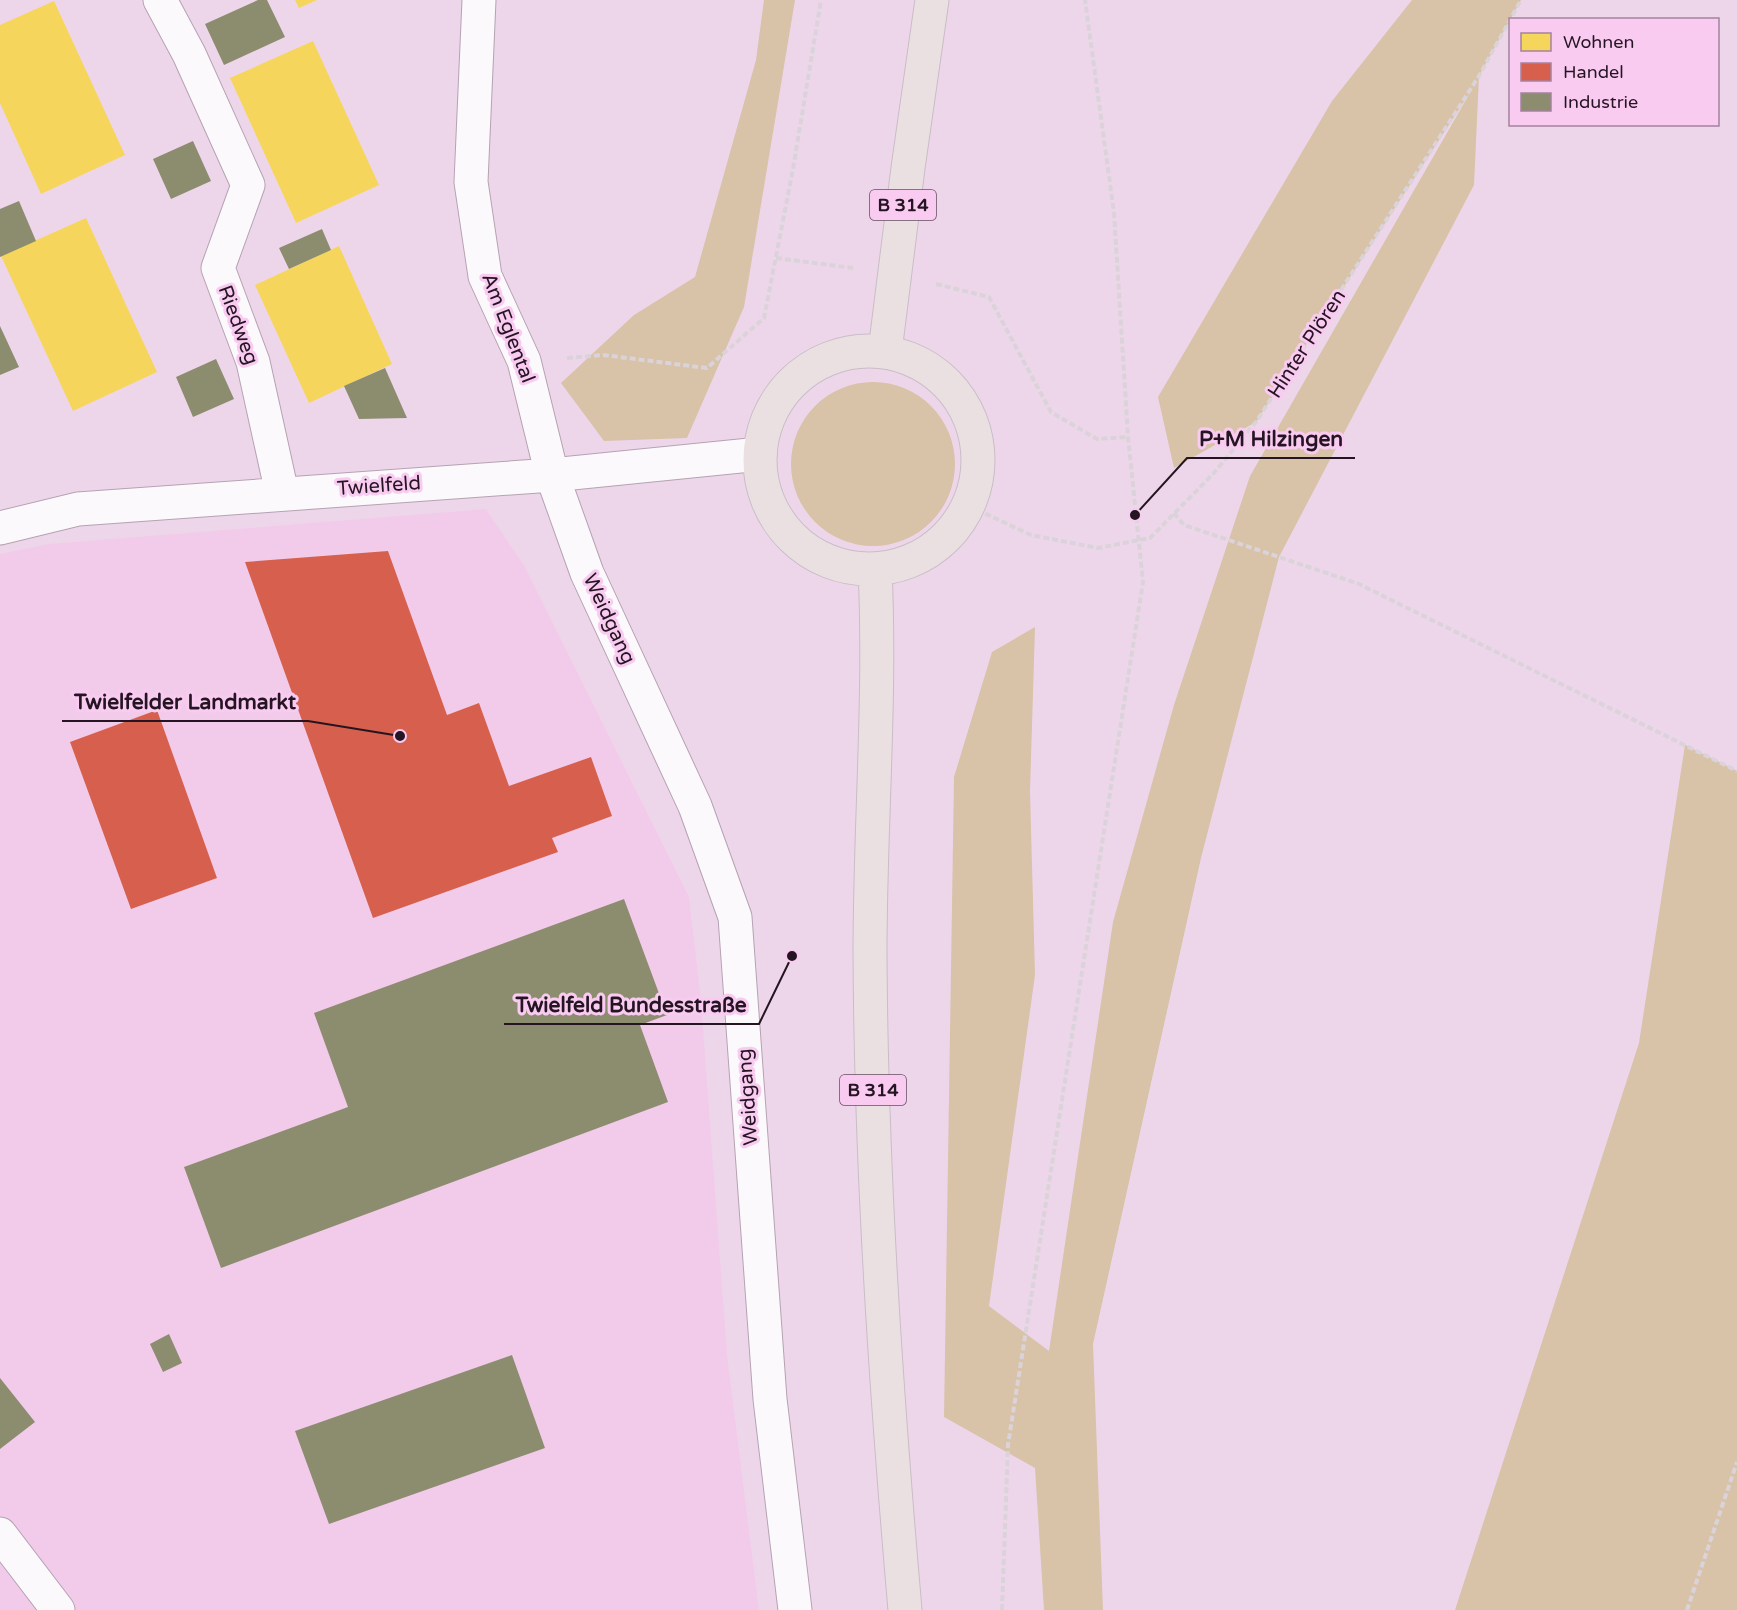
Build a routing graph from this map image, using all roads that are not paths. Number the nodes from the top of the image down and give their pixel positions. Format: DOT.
graph roads {
  1 [pos="160,0"];
  2 [pos="479,0"];
  3 [pos="932,0"];
  4 [pos="885,351"];
  5 [pos="760,454"];
  6 [pos="552,475"];
  7 [pos="282,493"];
  8 [pos="0,528"];
  9 [pos="875,570"];
  10 [pos="0,1534"];
  11 [pos="58,1610"];
  12 [pos="795,1610"];
  13 [pos="905,1610"];
  1 -- 7 [label="street, Riedweg"];
  2 -- 6 [label="street, Am Eglental"];
  3 -- 4 [label="main road, B 314"];
  4 -- 5 [label="main road"];
  4 -- 9 [label="main road"];
  5 -- 6 [label="street, Twielfeld"];
  5 -- 9 [label="main road"];
  6 -- 7 [label="street, Twielfeld"];
  6 -- 12 [label="street, Weidgang"];
  7 -- 8 [label="street, Twielfeld"];
  9 -- 13 [label="main road, B 314"];
  10 -- 11 [label="street"];
}
